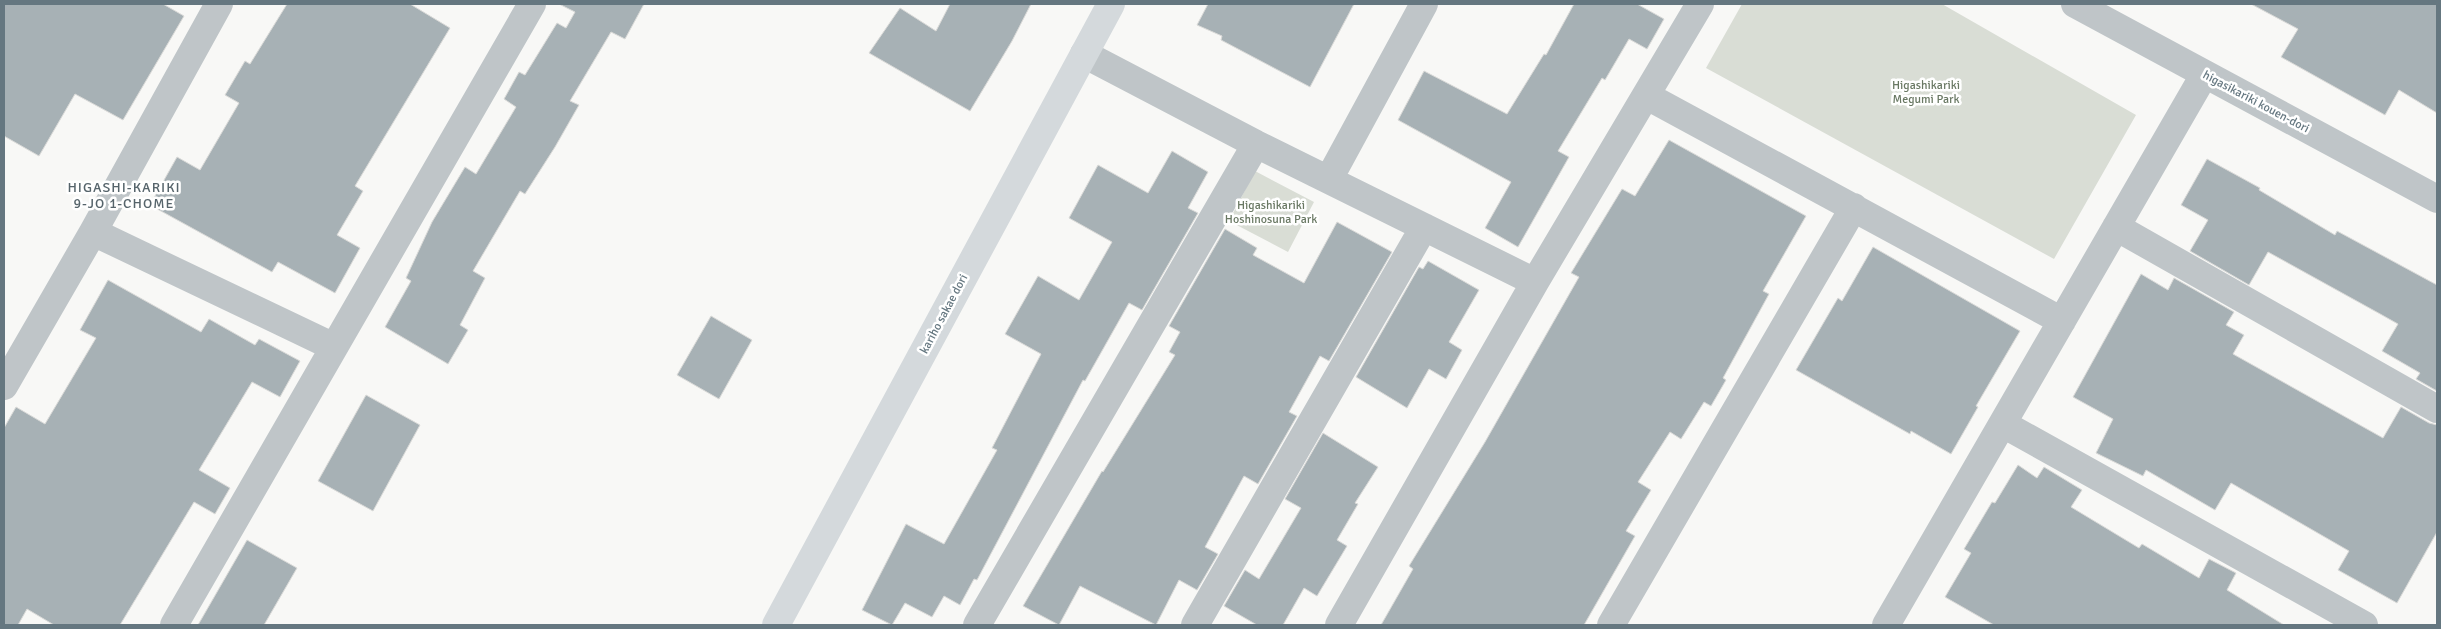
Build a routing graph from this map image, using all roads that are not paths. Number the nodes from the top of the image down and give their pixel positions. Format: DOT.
graph roads {
  1 [pos="219,4"];
  2 [pos="532,4"];
  3 [pos="1111,4"];
  4 [pos="1424,4"];
  5 [pos="1700,4"];
  6 [pos="2075,4"];
  7 [pos="1084,54"];
  8 [pos="2204,75"];
  9 [pos="1647,96"];
  10 [pos="1256,144"];
  11 [pos="1329,179"];
  12 [pos="2437,199"];
  13 [pos="1854,206"];
  14 [pos="1424,228"];
  15 [pos="2116,228"];
  16 [pos="93,232"];
  17 [pos="1535,282"];
  18 [pos="2062,321"];
  19 [pos="334,347"];
  20 [pos="4,386"];
  21 [pos="2437,408"];
  22 [pos="2002,424"];
  23 [pos="1894,623"];
  24 [pos="174,625"];
  25 [pos="776,625"];
  26 [pos="977,625"];
  27 [pos="1195,625"];
  28 [pos="1339,625"];
  29 [pos="1612,625"];
  30 [pos="2364,625"];
  1 -- 16 [label="street"];
  2 -- 19 [label="street"];
  3 -- 7 [label="street, kariho sakae dori"];
  4 -- 11 [label="street"];
  5 -- 9 [label="street"];
  6 -- 8 [label="street, higasikariki kouen-dori"];
  7 -- 10 [label="street"];
  7 -- 25 [label="street, kariho sakae dori"];
  8 -- 12 [label="street, higasikariki kouen-dori"];
  8 -- 15 [label="street"];
  9 -- 13 [label="street"];
  9 -- 17 [label="street"];
  10 -- 11 [label="street"];
  10 -- 26 [label="street"];
  11 -- 14 [label="street"];
  13 -- 18 [label="street"];
  13 -- 29 [label="street"];
  14 -- 17 [label="street"];
  14 -- 27 [label="street"];
  15 -- 18 [label="street"];
  15 -- 21 [label="street"];
  16 -- 19 [label="street"];
  16 -- 20 [label="street"];
  17 -- 28 [label="street"];
  18 -- 22 [label="street"];
  19 -- 24 [label="street"];
  22 -- 23 [label="street"];
  22 -- 30 [label="street"];
}
